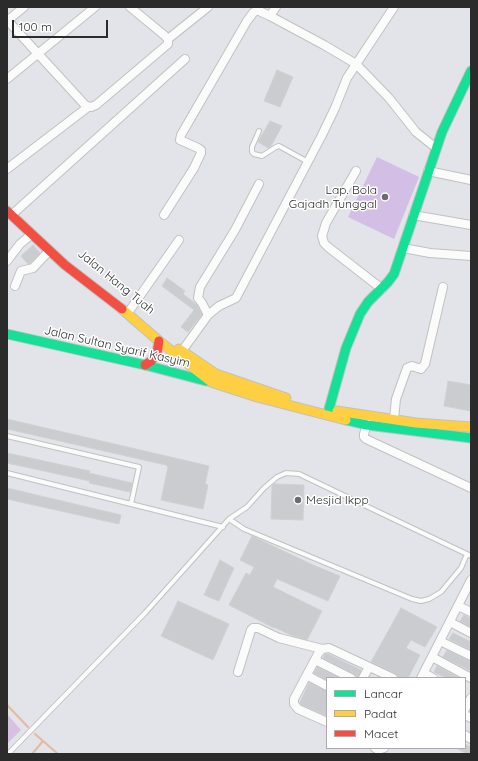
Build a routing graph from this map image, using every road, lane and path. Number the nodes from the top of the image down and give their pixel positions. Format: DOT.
graph roads {
  1 [pos="24,7"];
  2 [pos="95,7"];
  3 [pos="130,7"];
  4 [pos="208,7"];
  5 [pos="276,7"];
  6 [pos="394,7"];
  7 [pos="270,16"];
  8 [pos="7,20"];
  9 [pos="168,39"];
  10 [pos="39,54"];
  11 [pos="185,59"];
  12 [pos="356,64"];
  13 [pos="471,72"];
  14 [pos="7,79"];
  15 [pos="88,107"];
  16 [pos="259,131"];
  17 [pos="436,148"];
  18 [pos="308,162"];
  19 [pos="7,169"];
  20 [pos="356,171"];
  21 [pos="428,172"];
  22 [pos="471,180"];
  23 [pos="259,184"];
  24 [pos="7,201"];
  25 [pos="11,215"];
  26 [pos="164,215"];
  27 [pos="413,215"];
  28 [pos="471,224"];
  29 [pos="32,234"];
  30 [pos="179,240"];
  31 [pos="403,248"];
  32 [pos="49,251"];
  33 [pos="471,256"];
  34 [pos="7,261"];
  35 [pos="14,286"];
  36 [pos="443,287"];
  37 [pos="382,289"];
  38 [pos="130,310"];
  39 [pos="208,315"];
  40 [pos="7,334"];
  41 [pos="159,341"];
  42 [pos="182,351"];
  43 [pos="145,365"];
  44 [pos="214,378"];
  45 [pos="329,409"];
  46 [pos="394,419"];
  47 [pos="368,421"];
  48 [pos="471,427"];
  49 [pos="7,436"];
  50 [pos="471,438"];
  51 [pos="7,473"];
  52 [pos="471,488"];
  53 [pos="131,504"];
  54 [pos="229,519"];
  55 [pos="223,527"];
  56 [pos="469,555"];
  57 [pos="471,580"];
  58 [pos="469,590"];
  59 [pos="458,606"];
  60 [pos="471,612"];
  61 [pos="450,622"];
  62 [pos="471,633"];
  63 [pos="440,641"];
  64 [pos="322,649"];
  65 [pos="471,656"];
  66 [pos="432,657"];
  67 [pos="316,660"];
  68 [pos="369,667"];
  69 [pos="238,672"];
  70 [pos="308,676"];
  71 [pos="423,676"];
  72 [pos="349,677"];
  73 [pos="364,677"];
  74 [pos="390,677"];
  75 [pos="471,678"];
  76 [pos="326,685"];
  77 [pos="471,698"];
  78 [pos="466,707"];
  79 [pos="326,722"];
  80 [pos="8,754"];
  1 -- 8 [label="street"];
  2 -- 10 [label="street"];
  3 -- 9 [label="street"];
  4 -- 9 [label="street"];
  5 -- 7 [label="street"];
  6 -- 12 [label="street"];
  7 -- 12 [label="street"];
  7 -- 26 [label="street"];
  8 -- 10 [label="street"];
  9 -- 15 [label="street"];
  10 -- 14 [label="street"];
  10 -- 15 [label="street"];
  11 -- 25 [label="street"];
  12 -- 17 [label="street"];
  12 -- 18 [label="street"];
  13 -- 17 [label="main road"];
  15 -- 19 [label="street"];
  16 -- 18 [label="lane"];
  17 -- 21 [label="main road"];
  18 -- 39 [label="street"];
  20 -- 37 [label="street"];
  21 -- 22 [label="street"];
  21 -- 27 [label="main road"];
  23 -- 39 [label="street"];
  24 -- 25 [label="main road, Jalan Hang Tuah"];
  25 -- 29 [label="main road, Jalan Hang Tuah"];
  25 -- 38 [label="main road, Jalan Hang Tuah"];
  27 -- 28 [label="street"];
  27 -- 31 [label="main road"];
  29 -- 32 [label="main road, Jalan Hang Tuah"];
  29 -- 34 [label="street"];
  30 -- 38 [label="street"];
  31 -- 33 [label="street"];
  31 -- 37 [label="main road"];
  32 -- 35 [label="street"];
  32 -- 41 [label="main road, Jalan Hang Tuah"];
  36 -- 46 [label="street"];
  37 -- 45 [label="main road"];
  38 -- 42 [label="main road, Jalan Hang Tuah"];
  39 -- 42 [label="street"];
  40 -- 43 [label="main road, Jalan Sultan Syarif Kasyim"];
  41 -- 43 [label="main road"];
  41 -- 44 [label="main road, Jalan Hang Tuah"];
  42 -- 44 [label="main road, Jalan Hang Tuah"];
  43 -- 44 [label="main road, Jalan Sultan Syarif Kasyim"];
  44 -- 45 [label="main road"];
  44 -- 47 [label="main road"];
  45 -- 47 [label="main road"];
  46 -- 47 [label="main road"];
  46 -- 48 [label="main road"];
  47 -- 50 [label="main road"];
  47 -- 52 [label="street"];
  49 -- 53 [label="lane"];
  51 -- 53 [label="lane"];
  53 -- 55 [label="lane"];
  54 -- 55 [label="lane"];
  54 -- 56 [label="lane"];
  54 -- 56 [label="lane"];
  55 -- 80 [label="lane"];
  57 -- 58 [label="street"];
  58 -- 59 [label="street"];
  59 -- 60 [label="street"];
  59 -- 61 [label="street"];
  61 -- 62 [label="street"];
  61 -- 63 [label="street"];
  63 -- 65 [label="street"];
  63 -- 66 [label="street"];
  64 -- 67 [label="street"];
  64 -- 68 [label="street"];
  64 -- 69 [label="street"];
  66 -- 71 [label="street"];
  66 -- 75 [label="street"];
  67 -- 70 [label="street"];
  67 -- 72 [label="street"];
  68 -- 73 [label="street"];
  68 -- 74 [label="street"];
  70 -- 76 [label="street"];
  70 -- 79 [label="street"];
  77 -- 78 [label="street"];
}
